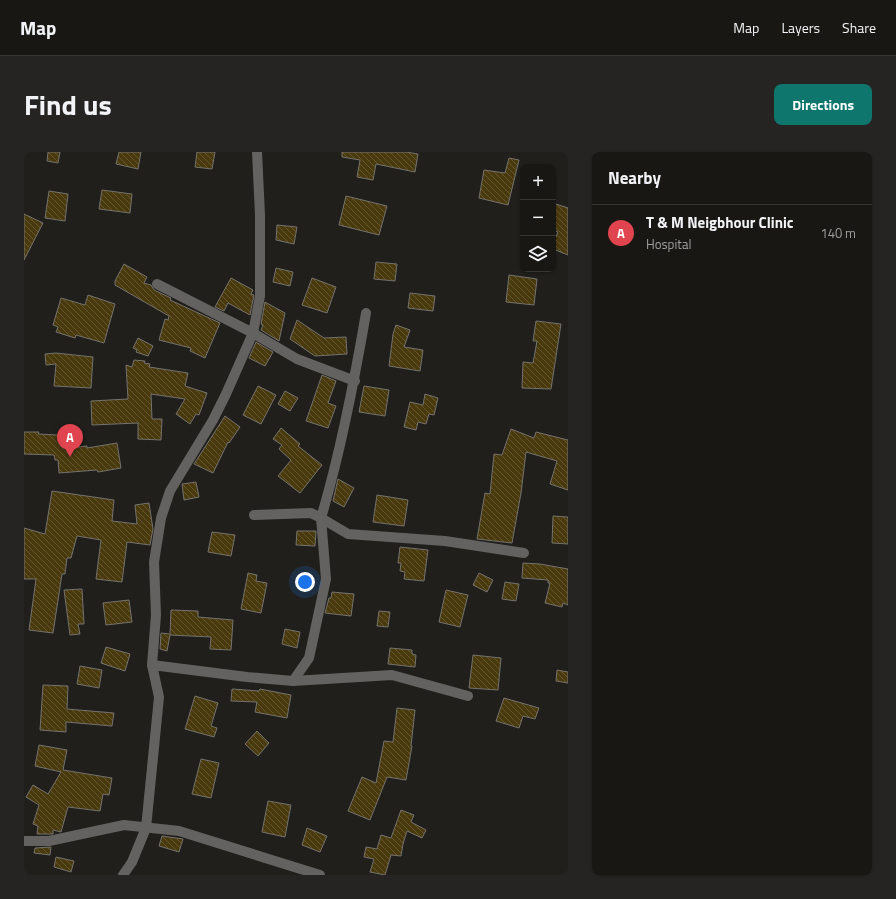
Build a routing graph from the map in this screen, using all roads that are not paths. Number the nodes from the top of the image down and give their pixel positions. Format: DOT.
graph roads {
  1 [pos="257,152"];
  2 [pos="156,284"];
  3 [pos="366,314"];
  4 [pos="252,333"];
  5 [pos="355,381"];
  6 [pos="254,515"];
  7 [pos="321,518"];
  8 [pos="524,553"];
  9 [pos="152,665"];
  10 [pos="293,681"];
  11 [pos="468,696"];
  12 [pos="146,828"];
  13 [pos="24,841"];
  14 [pos="123,875"];
  15 [pos="320,875"];
  1 -- 4 [label="street"];
  2 -- 4 [label="street"];
  3 -- 5 [label="street"];
  4 -- 5 [label="street"];
  4 -- 9 [label="street"];
  5 -- 7 [label="street"];
  6 -- 7 [label="street"];
  7 -- 8 [label="street"];
  7 -- 10 [label="street"];
  9 -- 10 [label="street"];
  9 -- 12 [label="street"];
  10 -- 11 [label="street"];
  12 -- 13 [label="street"];
  12 -- 14 [label="street"];
  12 -- 15 [label="street"];
}
